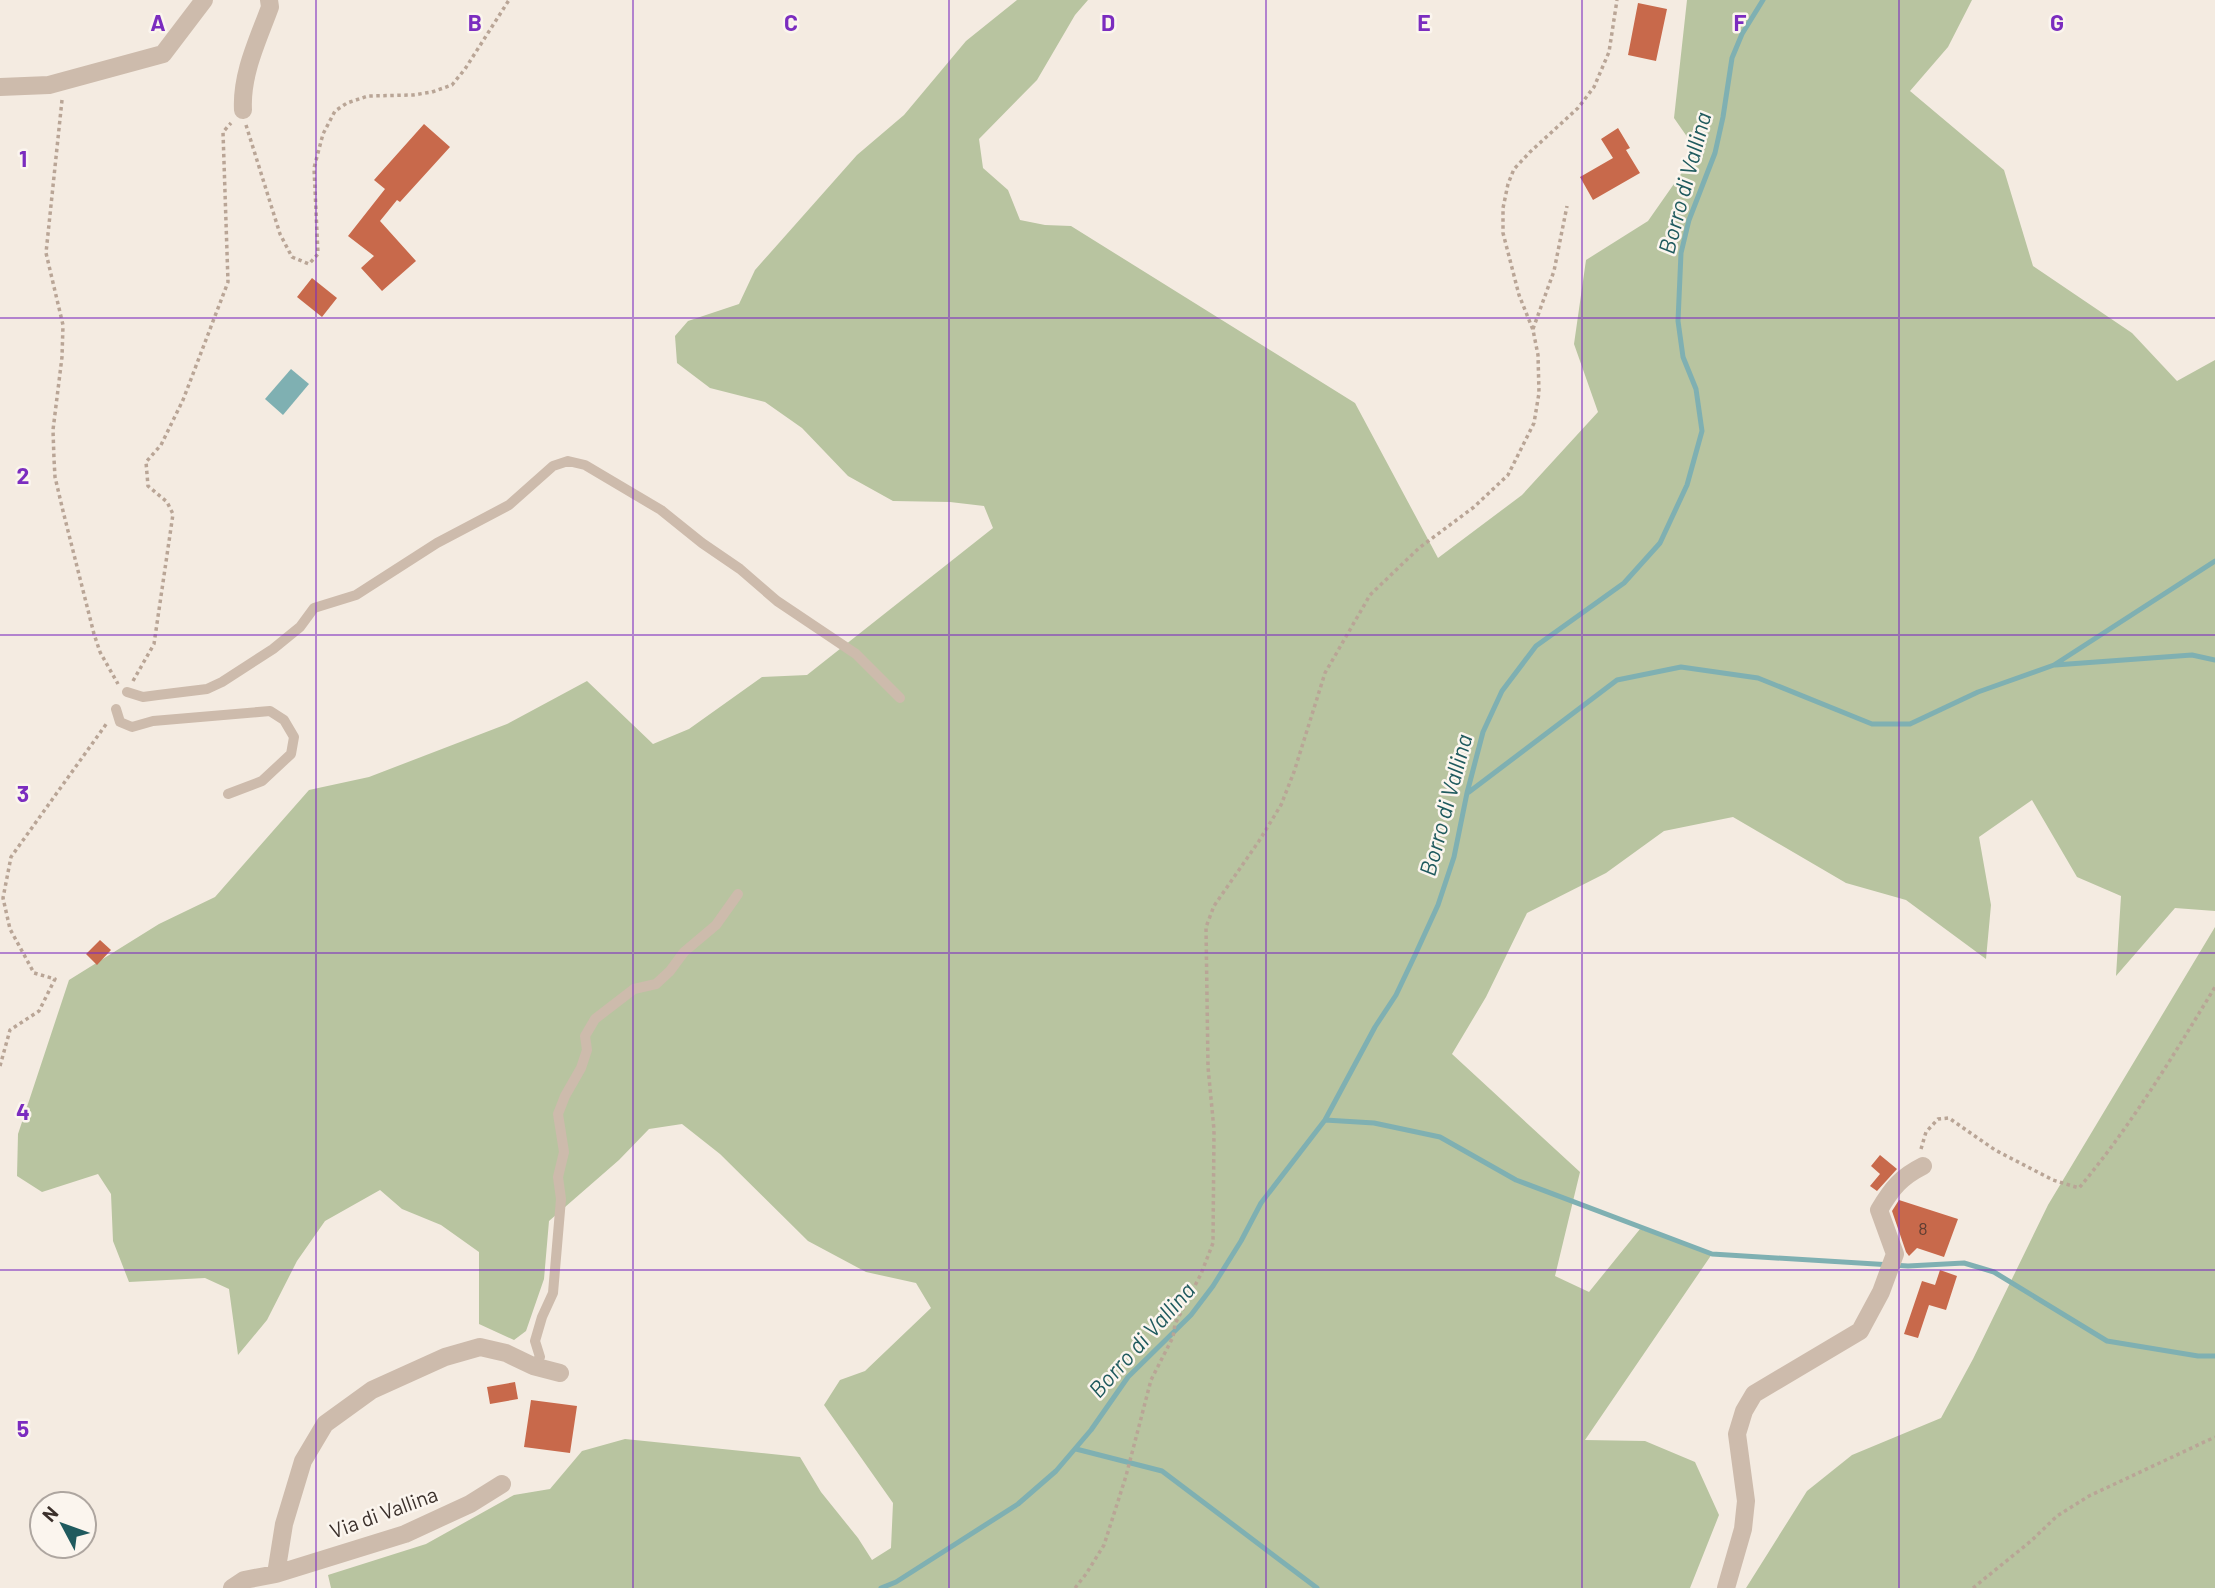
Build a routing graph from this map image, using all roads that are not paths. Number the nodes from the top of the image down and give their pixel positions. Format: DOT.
graph roads {
  1 [pos="204,0"];
  2 [pos="269,0"];
  3 [pos="0,87"];
  4 [pos="243,110"];
  5 [pos="127,692"];
  6 [pos="900,698"];
  7 [pos="117,709"];
  8 [pos="228,794"];
  9 [pos="738,894"];
  10 [pos="1923,1166"];
  11 [pos="533,1366"];
  12 [pos="560,1373"];
  13 [pos="502,1483"];
  14 [pos="276,1574"];
  15 [pos="232,1588"];
  16 [pos="1726,1588"];
  1 -- 3 [label="street"];
  2 -- 4 [label="street"];
  5 -- 6 [label="lane"];
  7 -- 8 [label="lane"];
  9 -- 11 [label="lane"];
  10 -- 16 [label="street"];
  11 -- 12 [label="street"];
  11 -- 14 [label="street"];
  13 -- 14 [label="street, Via di Vallina"];
  14 -- 15 [label="street, Via di Vallina"];
}
